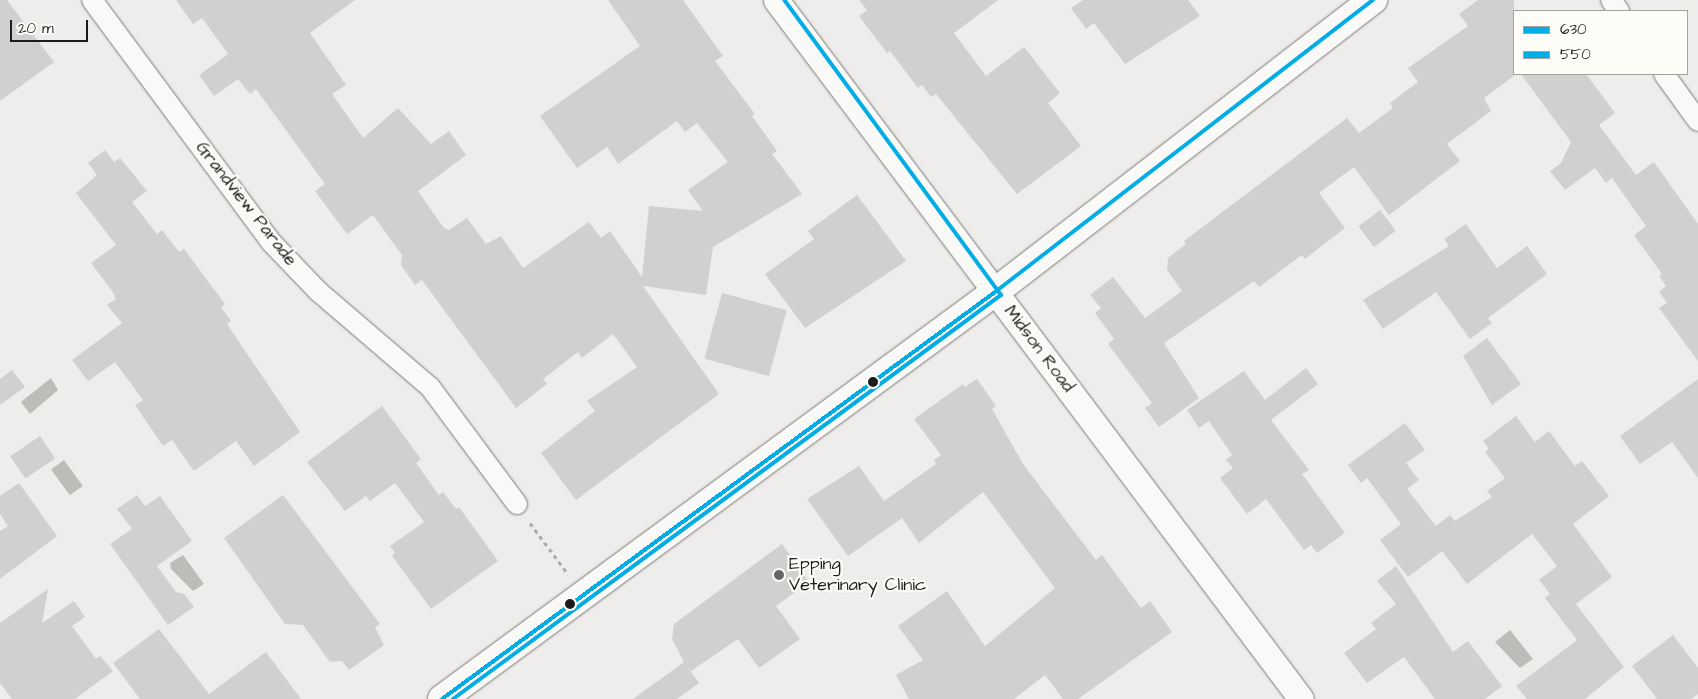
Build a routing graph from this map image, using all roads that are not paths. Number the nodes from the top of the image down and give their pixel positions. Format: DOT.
graph roads {
  1 [pos="92,0"];
  2 [pos="776,0"];
  3 [pos="1373,0"];
  4 [pos="1665,75"];
  5 [pos="1698,121"];
  6 [pos="995,292"];
  7 [pos="517,504"];
  8 [pos="442,699"];
  9 [pos="1301,699"];
  1 -- 7 [label="street, Grandview Parade"];
  2 -- 6 [label="street, Midson Road"];
  3 -- 6 [label="main road"];
  4 -- 5 [label="street"];
  6 -- 8 [label="main road"];
  6 -- 9 [label="street, Midson Road"];
}
